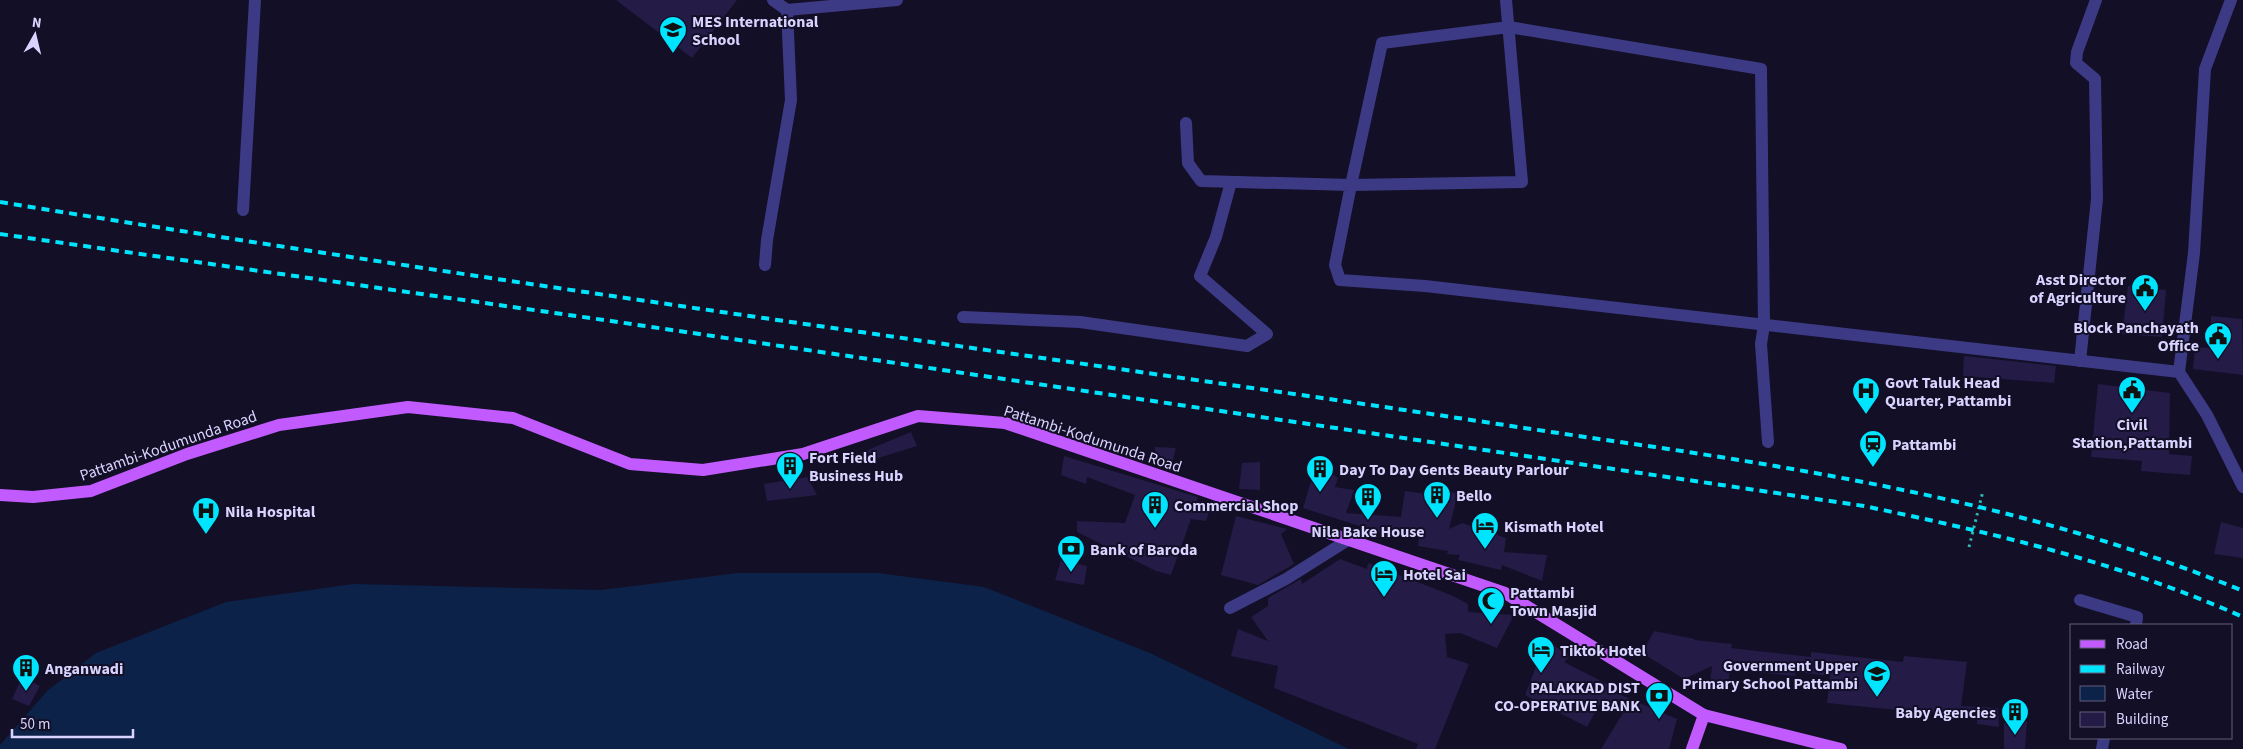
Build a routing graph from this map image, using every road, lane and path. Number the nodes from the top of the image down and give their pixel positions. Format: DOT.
graph roads {
  1 [pos="255,0"];
  2 [pos="773,0"];
  3 [pos="897,0"];
  4 [pos="1506,0"];
  5 [pos="2096,0"];
  6 [pos="2230,0"];
  7 [pos="787,10"];
  8 [pos="1509,27"];
  9 [pos="1186,124"];
  10 [pos="1231,182"];
  11 [pos="1351,185"];
  12 [pos="242,210"];
  13 [pos="765,265"];
  14 [pos="963,317"];
  15 [pos="1764,326"];
  16 [pos="2080,361"];
  17 [pos="2179,372"];
  18 [pos="1768,442"];
  19 [pos="2243,487"];
  20 [pos="1983,491"];
  21 [pos="0,495"];
  22 [pos="1348,540"];
  23 [pos="1969,547"];
  24 [pos="2080,600"];
  25 [pos="1230,608"];
  26 [pos="2136,624"];
  27 [pos="1704,715"];
  28 [pos="1692,749"];
  29 [pos="1841,749"];
  1 -- 12 [label="street"];
  2 -- 7 [label="street"];
  3 -- 7 [label="street"];
  4 -- 8 [label="street"];
  5 -- 16 [label="street"];
  6 -- 17 [label="street"];
  7 -- 13 [label="street"];
  8 -- 11 [label="street"];
  8 -- 11 [label="street"];
  8 -- 15 [label="street"];
  9 -- 10 [label="street"];
  10 -- 11 [label="street"];
  10 -- 14 [label="street"];
  11 -- 15 [label="street"];
  15 -- 16 [label="street"];
  15 -- 18 [label="street"];
  16 -- 17 [label="street"];
  17 -- 19 [label="street"];
  20 -- 23 [label="path"];
  21 -- 22 [label="main road, Pattambi-Kodumunda Road"];
  22 -- 25 [label="street"];
  22 -- 27 [label="main road, Pattambi-Kodumunda Road"];
  24 -- 26 [label="street"];
  27 -- 28 [label="main road"];
  27 -- 29 [label="main road, Pattambi-Kodumunda Road"];
}
